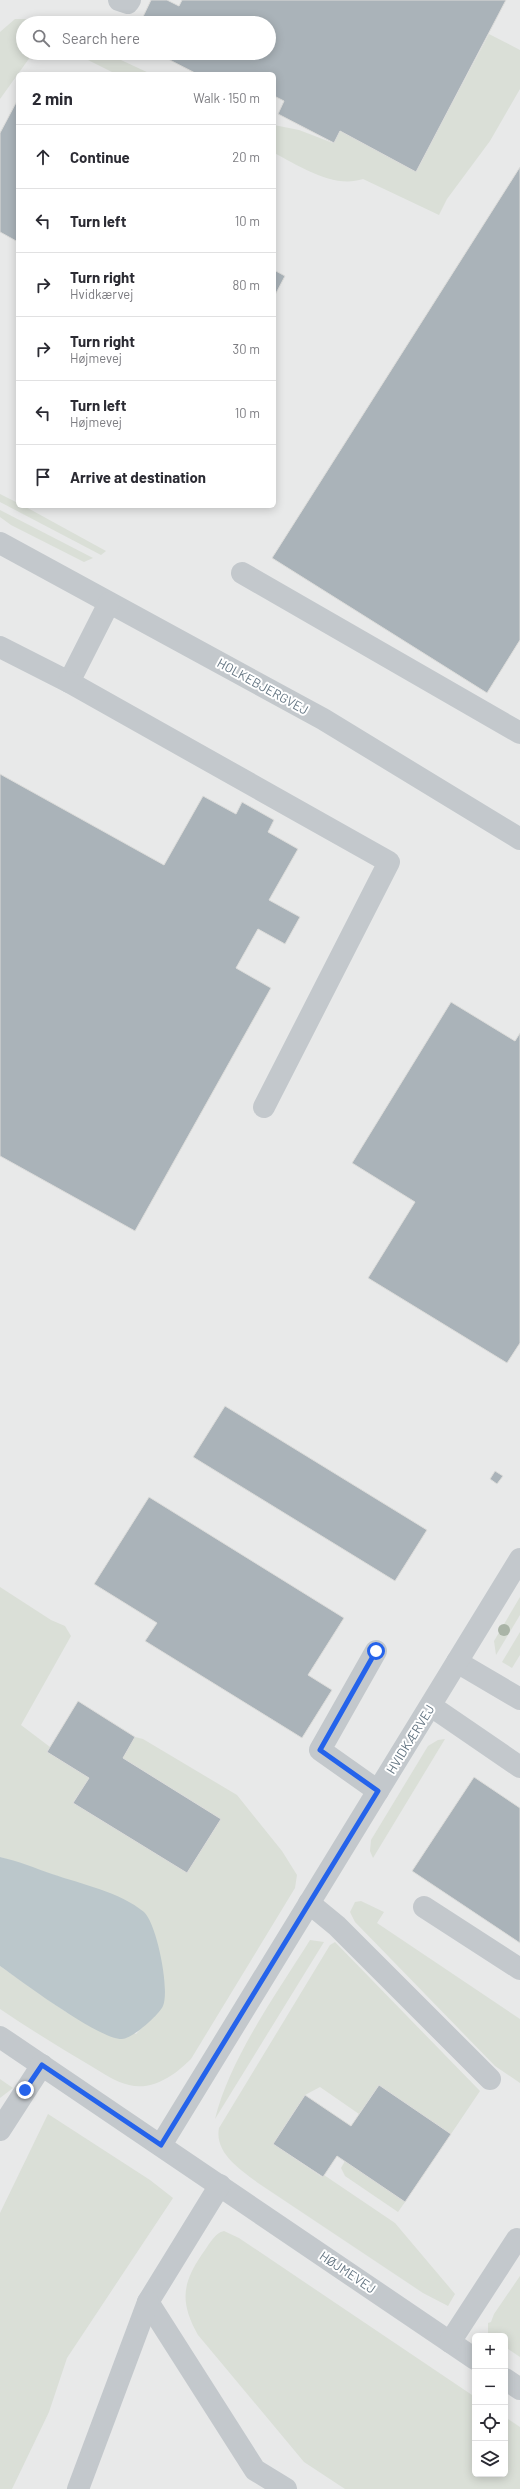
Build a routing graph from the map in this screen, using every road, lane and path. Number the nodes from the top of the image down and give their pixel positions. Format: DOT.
graph roads {
  1 [pos="119,0"];
  2 [pos="130,0"];
  3 [pos="0,543"];
  4 [pos="242,573"];
  5 [pos="109,603"];
  6 [pos="0,647"];
  7 [pos="69,682"];
  8 [pos="520,733"];
  9 [pos="520,839"];
  10 [pos="264,1107"];
  11 [pos="520,1559"];
  12 [pos="376,1651"];
  13 [pos="457,1662"];
  14 [pos="520,1699"];
  15 [pos="430,1706"];
  16 [pos="520,1767"];
  17 [pos="378,1791"];
  18 [pos="309,1903"];
  19 [pos="424,1908"];
  20 [pos="520,1969"];
  21 [pos="0,2037"];
  22 [pos="42,2065"];
  23 [pos="490,2079"];
  24 [pos="0,2130"];
  25 [pos="161,2145"];
  26 [pos="220,2185"];
  27 [pos="517,2239"];
  28 [pos="148,2302"];
  29 [pos="450,2342"];
  30 [pos="472,2357"];
  31 [pos="508,2381"];
  32 [pos="520,2389"];
  33 [pos="78,2489"];
  34 [pos="286,2489"];
  1 -- 2 [label="street"];
  3 -- 5 [label="street, HOLKEBJERGVEJ"];
  4 -- 8 [label="street"];
  5 -- 7 [label="street"];
  5 -- 9 [label="street, HOLKEBJERGVEJ"];
  6 -- 7 [label="street"];
  7 -- 10 [label="street"];
  11 -- 13 [label="street, HVIDKÆRVEJ"];
  12 -- 17 [label="street"];
  13 -- 14 [label="street"];
  13 -- 15 [label="street, HVIDKÆRVEJ"];
  15 -- 16 [label="street"];
  15 -- 17 [label="street, HVIDKÆRVEJ"];
  17 -- 18 [label="street, HVIDKÆRVEJ"];
  18 -- 23 [label="street"];
  18 -- 25 [label="street, HVIDKÆRVEJ"];
  19 -- 20 [label="street"];
  21 -- 22 [label="street, HØJMEVEJ"];
  22 -- 24 [label="street"];
  22 -- 25 [label="street, HØJMEVEJ"];
  25 -- 26 [label="street, HØJMEVEJ"];
  26 -- 28 [label="street"];
  26 -- 29 [label="street, HØJMEVEJ"];
  27 -- 29 [label="street"];
  28 -- 33 [label="street"];
  28 -- 34 [label="street"];
  29 -- 30 [label="street, HØJMEVEJ"];
  31 -- 32 [label="street"];
}
